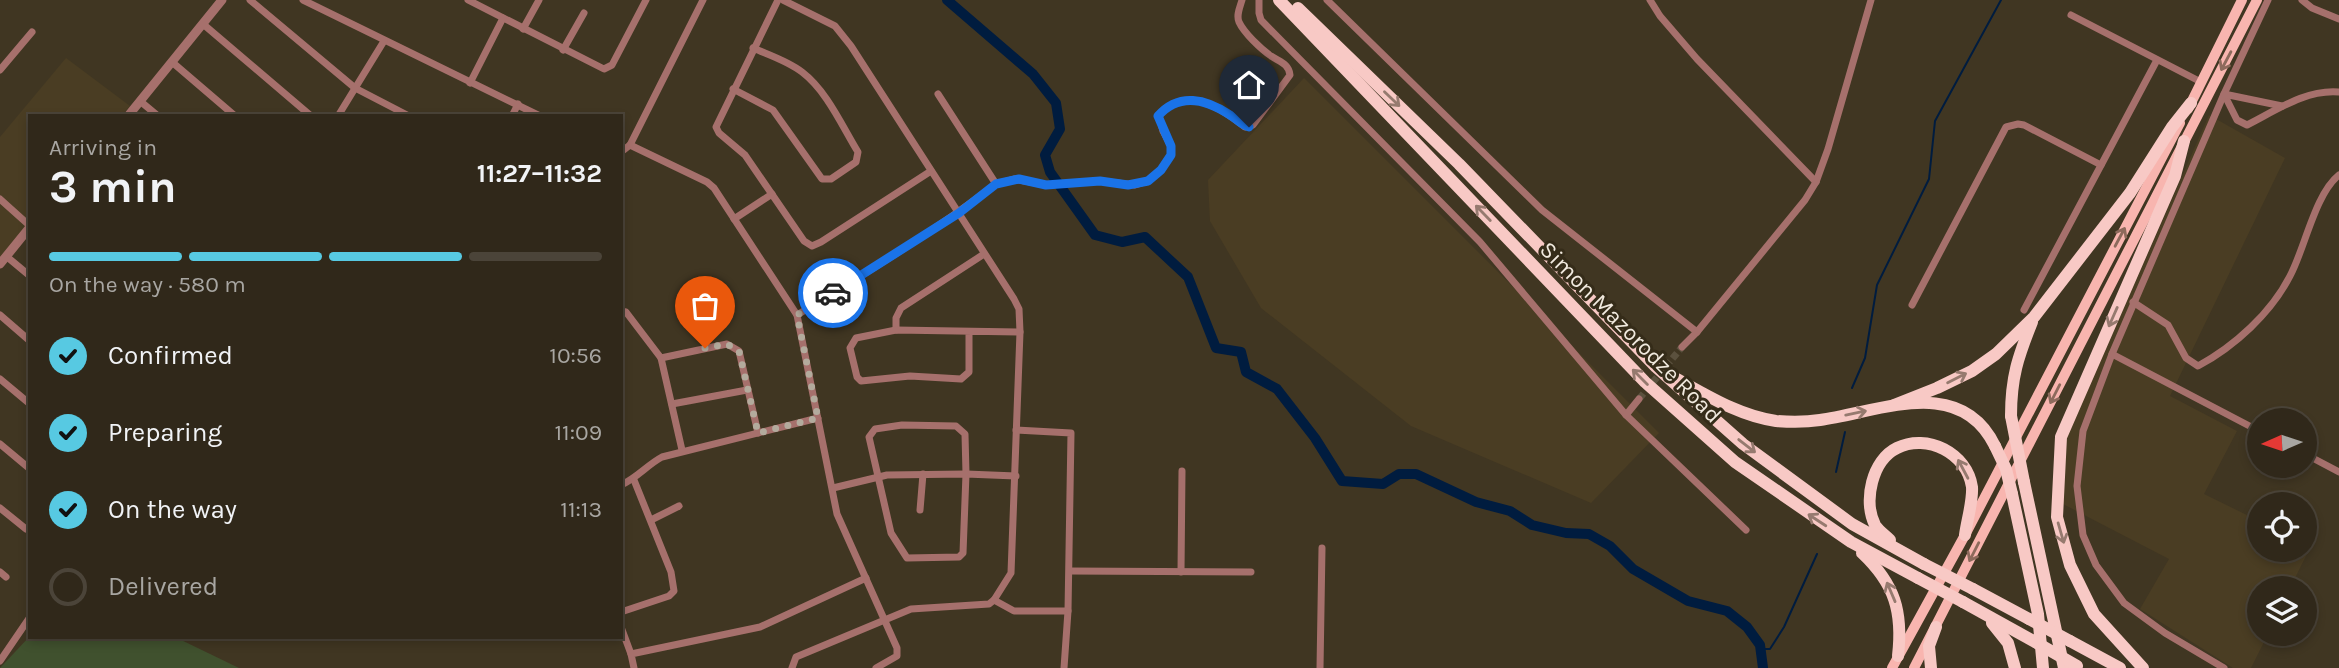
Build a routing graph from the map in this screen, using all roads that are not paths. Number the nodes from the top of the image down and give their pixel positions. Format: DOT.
graph roads {
  1 [pos="222,0"];
  2 [pos="250,0"];
  3 [pos="303,0"];
  4 [pos="468,0"];
  5 [pos="539,0"];
  6 [pos="646,0"];
  7 [pos="703,0"];
  8 [pos="781,0"];
  9 [pos="1242,0"];
  10 [pos="1259,0"];
  11 [pos="1279,0"];
  12 [pos="1290,0"];
  13 [pos="1327,0"];
  14 [pos="1650,0"];
  15 [pos="1871,0"];
  16 [pos="2242,0"];
  17 [pos="2257,0"];
  18 [pos="2269,0"];
  19 [pos="2302,0"];
  20 [pos="317,3"];
  21 [pos="584,13"];
  22 [pos="2071,15"];
  23 [pos="503,18"];
  24 [pos="2339,19"];
  25 [pos="203,24"];
  26 [pos="523,29"];
  27 [pos="32,32"];
  28 [pos="384,41"];
  29 [pos="753,48"];
  30 [pos="563,50"];
  31 [pos="2157,60"];
  32 [pos="172,62"];
  33 [pos="0,70"];
  34 [pos="2201,82"];
  35 [pos="470,83"];
  36 [pos="355,88"];
  37 [pos="733,89"];
  38 [pos="2339,92"];
  39 [pos="937,94"];
  40 [pos="2224,94"];
  41 [pos="140,101"];
  42 [pos="2191,103"];
  43 [pos="517,104"];
  44 [pos="2282,106"];
  45 [pos="130,114"];
  46 [pos="156,114"];
  47 [pos="233,114"];
  48 [pos="309,114"];
  49 [pos="339,114"];
  50 [pos="405,114"];
  51 [pos="513,114"];
  52 [pos="536,114"];
  53 [pos="2184,141"];
  54 [pos="630,145"];
  55 [pos="623,150"];
  56 [pos="2101,165"];
  57 [pos="931,172"];
  58 [pos="2339,174"];
  59 [pos="1816,181"];
  60 [pos="996,184"];
  61 [pos="772,194"];
  62 [pos="0,199"];
  63 [pos="959,213"];
  64 [pos="734,219"];
  65 [pos="28,224"];
  66 [pos="28,229"];
  67 [pos="984,254"];
  68 [pos="3,260"];
  69 [pos="28,275"];
  70 [pos="2133,302"];
  71 [pos="1912,305"];
  72 [pos="623,311"];
  73 [pos="2029,314"];
  74 [pos="0,315"];
  75 [pos="797,315"];
  76 [pos="896,330"];
  77 [pos="969,332"];
  78 [pos="1020,332"];
  79 [pos="1697,332"];
  80 [pos="28,339"];
  81 [pos="1682,346"];
  82 [pos="2112,354"];
  83 [pos="661,358"];
  84 [pos="1656,367"];
  85 [pos="0,379"];
  86 [pos="747,390"];
  87 [pos="1639,399"];
  88 [pos="28,402"];
  89 [pos="672,404"];
  90 [pos="1894,405"];
  91 [pos="1626,415"];
  92 [pos="818,418"];
  93 [pos="2247,425"];
  94 [pos="1016,430"];
  95 [pos="758,433"];
  96 [pos="0,443"];
  97 [pos="682,450"];
  98 [pos="2317,460"];
  99 [pos="28,466"];
  100 [pos="1182,471"];
  101 [pos="2339,472"];
  102 [pos="923,474"];
  103 [pos="967,474"];
  104 [pos="1016,476"];
  105 [pos="879,477"];
  106 [pos="634,480"];
  107 [pos="623,484"];
  108 [pos="833,488"];
  109 [pos="680,506"];
  110 [pos="0,508"];
  111 [pos="920,510"];
  112 [pos="651,520"];
  113 [pos="26,529"];
  114 [pos="1746,530"];
  115 [pos="1965,535"];
  116 [pos="1851,542"];
  117 [pos="1322,548"];
  118 [pos="1903,552"];
  119 [pos="1070,571"];
  120 [pos="1181,572"];
  121 [pos="1251,572"];
  122 [pos="866,578"];
  123 [pos="994,600"];
  124 [pos="623,610"];
  125 [pos="1068,611"];
  126 [pos="1980,612"];
  127 [pos="885,618"];
  128 [pos="28,619"];
  129 [pos="1936,627"];
  130 [pos="623,632"];
  131 [pos="3,650"];
  132 [pos="631,654"];
  133 [pos="0,661"];
  134 [pos="1895,662"];
  135 [pos="2074,667"];
  136 [pos="634,668"];
  137 [pos="792,668"];
  138 [pos="876,668"];
  139 [pos="1064,668"];
  140 [pos="1320,668"];
  141 [pos="1914,668"];
  142 [pos="1931,668"];
  143 [pos="2015,668"];
  144 [pos="2043,668"];
  145 [pos="2120,668"];
  146 [pos="2143,668"];
  147 [pos="2224,668"];
  1 -- 25 [label="street"];
  2 -- 36 [label="street"];
  3 -- 20 [label="street"];
  4 -- 23 [label="street"];
  5 -- 26 [label="street"];
  6 -- 30 [label="street"];
  7 -- 54 [label="street"];
  8 -- 29 [label="street"];
  8 -- 57 [label="street"];
  9 -- 60 [label="street"];
  10 -- 91 [label="street"];
  116 -- 11 [label="highway, Simon Mazorodze Road, one-way"];
  12 -- 84 [label="highway, Simon Mazorodze Road, one-way"];
  13 -- 79 [label="street"];
  14 -- 59 [label="street"];
  15 -- 59 [label="street"];
  16 -- 34 [label="main road"];
  17 -- 53 [label="main road, one-way"];
  18 -- 40 [label="street"];
  19 -- 24 [label="street"];
  20 -- 28 [label="street"];
  21 -- 30 [label="street"];
  22 -- 31 [label="street"];
  23 -- 26 [label="street"];
  23 -- 35 [label="street"];
  25 -- 32 [label="street"];
  25 -- 48 [label="street"];
  26 -- 30 [label="street"];
  27 -- 33 [label="street"];
  28 -- 35 [label="street"];
  28 -- 36 [label="street"];
  29 -- 37 [label="street"];
  29 -- 37 [label="street"];
  31 -- 34 [label="street"];
  31 -- 56 [label="street"];
  32 -- 41 [label="street"];
  32 -- 47 [label="street"];
  34 -- 42 [label="main road"];
  35 -- 43 [label="street"];
  36 -- 49 [label="street"];
  36 -- 50 [label="street"];
  37 -- 61 [label="street"];
  38 -- 44 [label="street"];
  39 -- 60 [label="street"];
  40 -- 44 [label="street"];
  40 -- 44 [label="street"];
  40 -- 70 [label="street"];
  41 -- 45 [label="street"];
  41 -- 46 [label="street"];
  42 -- 73 [label="highway"];
  115 -- 42 [label="main road, one-way"];
  43 -- 51 [label="street"];
  43 -- 52 [label="street"];
  53 -- 129 [label="main road, one-way"];
  53 -- 146 [label="highway, one-way"];
  54 -- 55 [label="street"];
  54 -- 64 [label="street"];
  56 -- 71 [label="street"];
  56 -- 73 [label="street"];
  57 -- 61 [label="street"];
  57 -- 63 [label="street"];
  58 -- 70 [label="street"];
  59 -- 79 [label="street"];
  60 -- 63 [label="street"];
  61 -- 64 [label="street"];
  62 -- 65 [label="street"];
  63 -- 67 [label="street"];
  63 -- 75 [label="street"];
  64 -- 75 [label="street"];
  66 -- 68 [label="street"];
  67 -- 76 [label="street"];
  67 -- 78 [label="street"];
  68 -- 69 [label="street"];
  70 -- 82 [label="street"];
  72 -- 83 [label="street"];
  90 -- 73 [label="highway, one-way"];
  73 -- 135 [label="highway, bridge"];
  74 -- 80 [label="street"];
  75 -- 92 [label="street"];
  76 -- 77 [label="street"];
  76 -- 77 [label="street"];
  77 -- 78 [label="street"];
  78 -- 94 [label="street"];
  79 -- 81 [label="street"];
  82 -- 93 [label="street"];
  82 -- 147 [label="street"];
  83 -- 86 [label="street"];
  83 -- 89 [label="street"];
  84 -- 90 [label="highway, one-way"];
  84 -- 118 [label="highway, Simon Mazorodze Road, one-way"];
  85 -- 88 [label="street"];
  86 -- 89 [label="street"];
  86 -- 95 [label="street"];
  87 -- 91 [label="street"];
  89 -- 97 [label="street"];
  90 -- 144 [label="highway, bridge"];
  91 -- 114 [label="street"];
  92 -- 95 [label="street"];
  92 -- 108 [label="street"];
  94 -- 104 [label="street"];
  94 -- 119 [label="street"];
  95 -- 97 [label="street"];
  96 -- 99 [label="street"];
  97 -- 106 [label="street"];
  98 -- 101 [label="street"];
  100 -- 120 [label="street"];
  102 -- 103 [label="street"];
  102 -- 105 [label="street"];
  102 -- 111 [label="street"];
  103 -- 104 [label="street"];
  103 -- 105 [label="street"];
  103 -- 105 [label="street"];
  104 -- 123 [label="street"];
  105 -- 108 [label="street"];
  106 -- 107 [label="street"];
  106 -- 112 [label="street"];
  108 -- 122 [label="street"];
  109 -- 112 [label="street"];
  110 -- 113 [label="street"];
  112 -- 124 [label="street"];
  115 -- 118 [label="highway, one-way"];
  115 -- 134 [label="main road"];
  116 -- 126 [label="highway, Simon Mazorodze Road, bridge"];
  134 -- 116 [label="highway, one-way"];
  117 -- 140 [label="street"];
  118 -- 145 [label="highway, Simon Mazorodze Road, bridge"];
  119 -- 120 [label="street"];
  119 -- 125 [label="street"];
  120 -- 121 [label="street"];
  122 -- 127 [label="street"];
  122 -- 132 [label="street"];
  123 -- 125 [label="street"];
  123 -- 127 [label="street"];
  125 -- 139 [label="street"];
  126 -- 135 [label="highway, Simon Mazorodze Road, bridge"];
  126 -- 143 [label="highway"];
  127 -- 137 [label="street"];
  127 -- 138 [label="street"];
  128 -- 131 [label="street"];
  129 -- 141 [label="main road"];
  129 -- 142 [label="highway"];
  130 -- 132 [label="street"];
  131 -- 133 [label="street"];
  132 -- 136 [label="street"];
}
